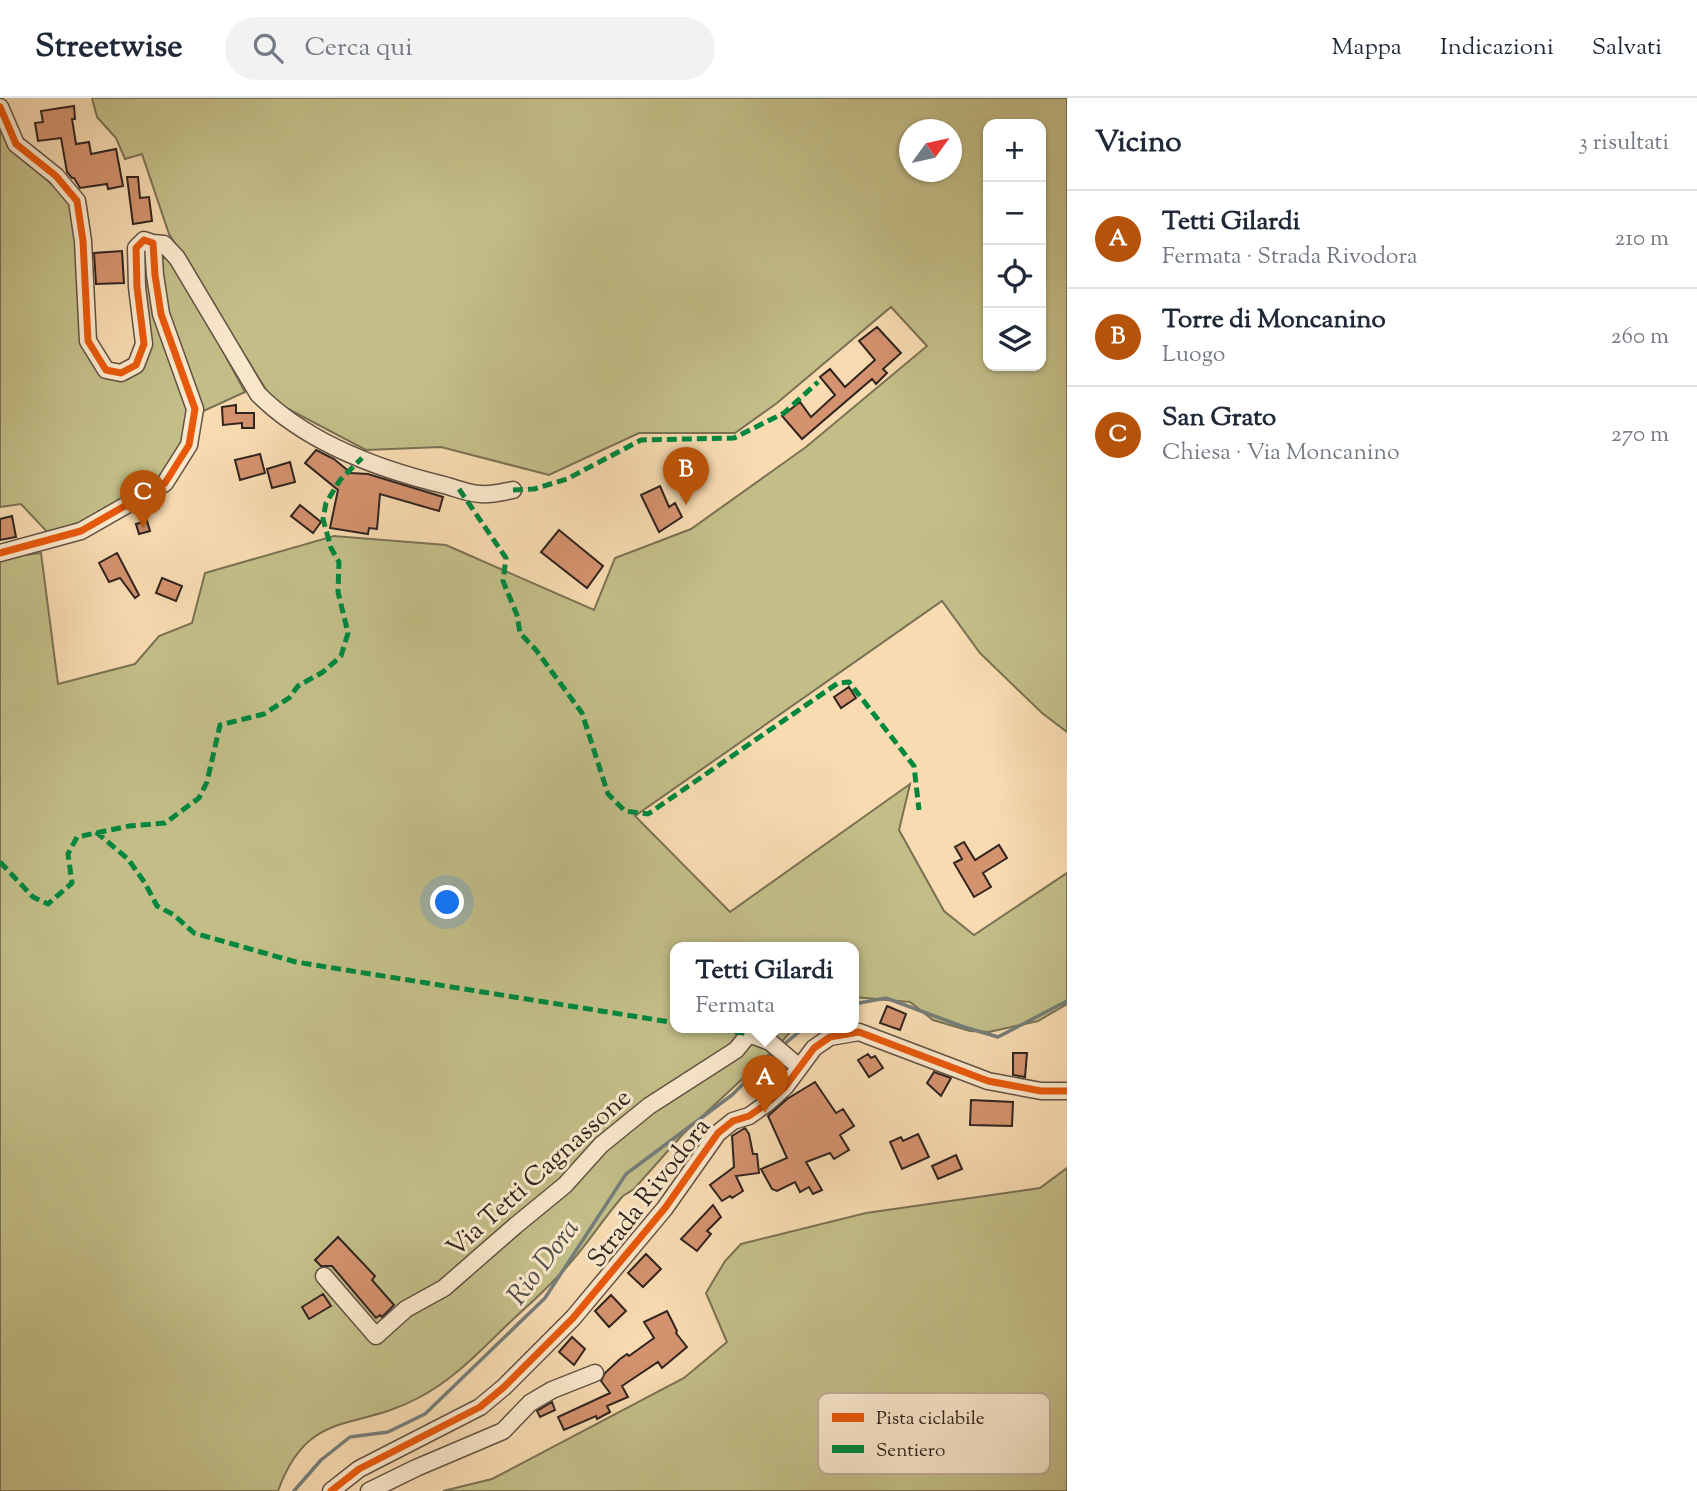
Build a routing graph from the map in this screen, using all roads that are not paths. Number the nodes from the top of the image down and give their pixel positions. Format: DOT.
graph roads {
  1 [pos="0,107"];
  2 [pos="153,243"];
  3 [pos="513,490"];
  4 [pos="0,553"];
  5 [pos="859,1032"];
  6 [pos="853,1033"];
  7 [pos="794,1063"];
  8 [pos="1067,1091"];
  9 [pos="324,1276"];
  10 [pos="595,1373"];
  11 [pos="331,1491"];
  12 [pos="369,1491"];
  1 -- 2 [label="street"];
  2 -- 3 [label="street"];
  2 -- 4 [label="street"];
  5 -- 8 [label="street, Strada Rivodora"];
  6 -- 7 [label="street, Strada Rivodora"];
  7 -- 9 [label="street, Via Tetti Cagnassone"];
  7 -- 11 [label="street, Strada Rivodora"];
  10 -- 12 [label="street"];
}
